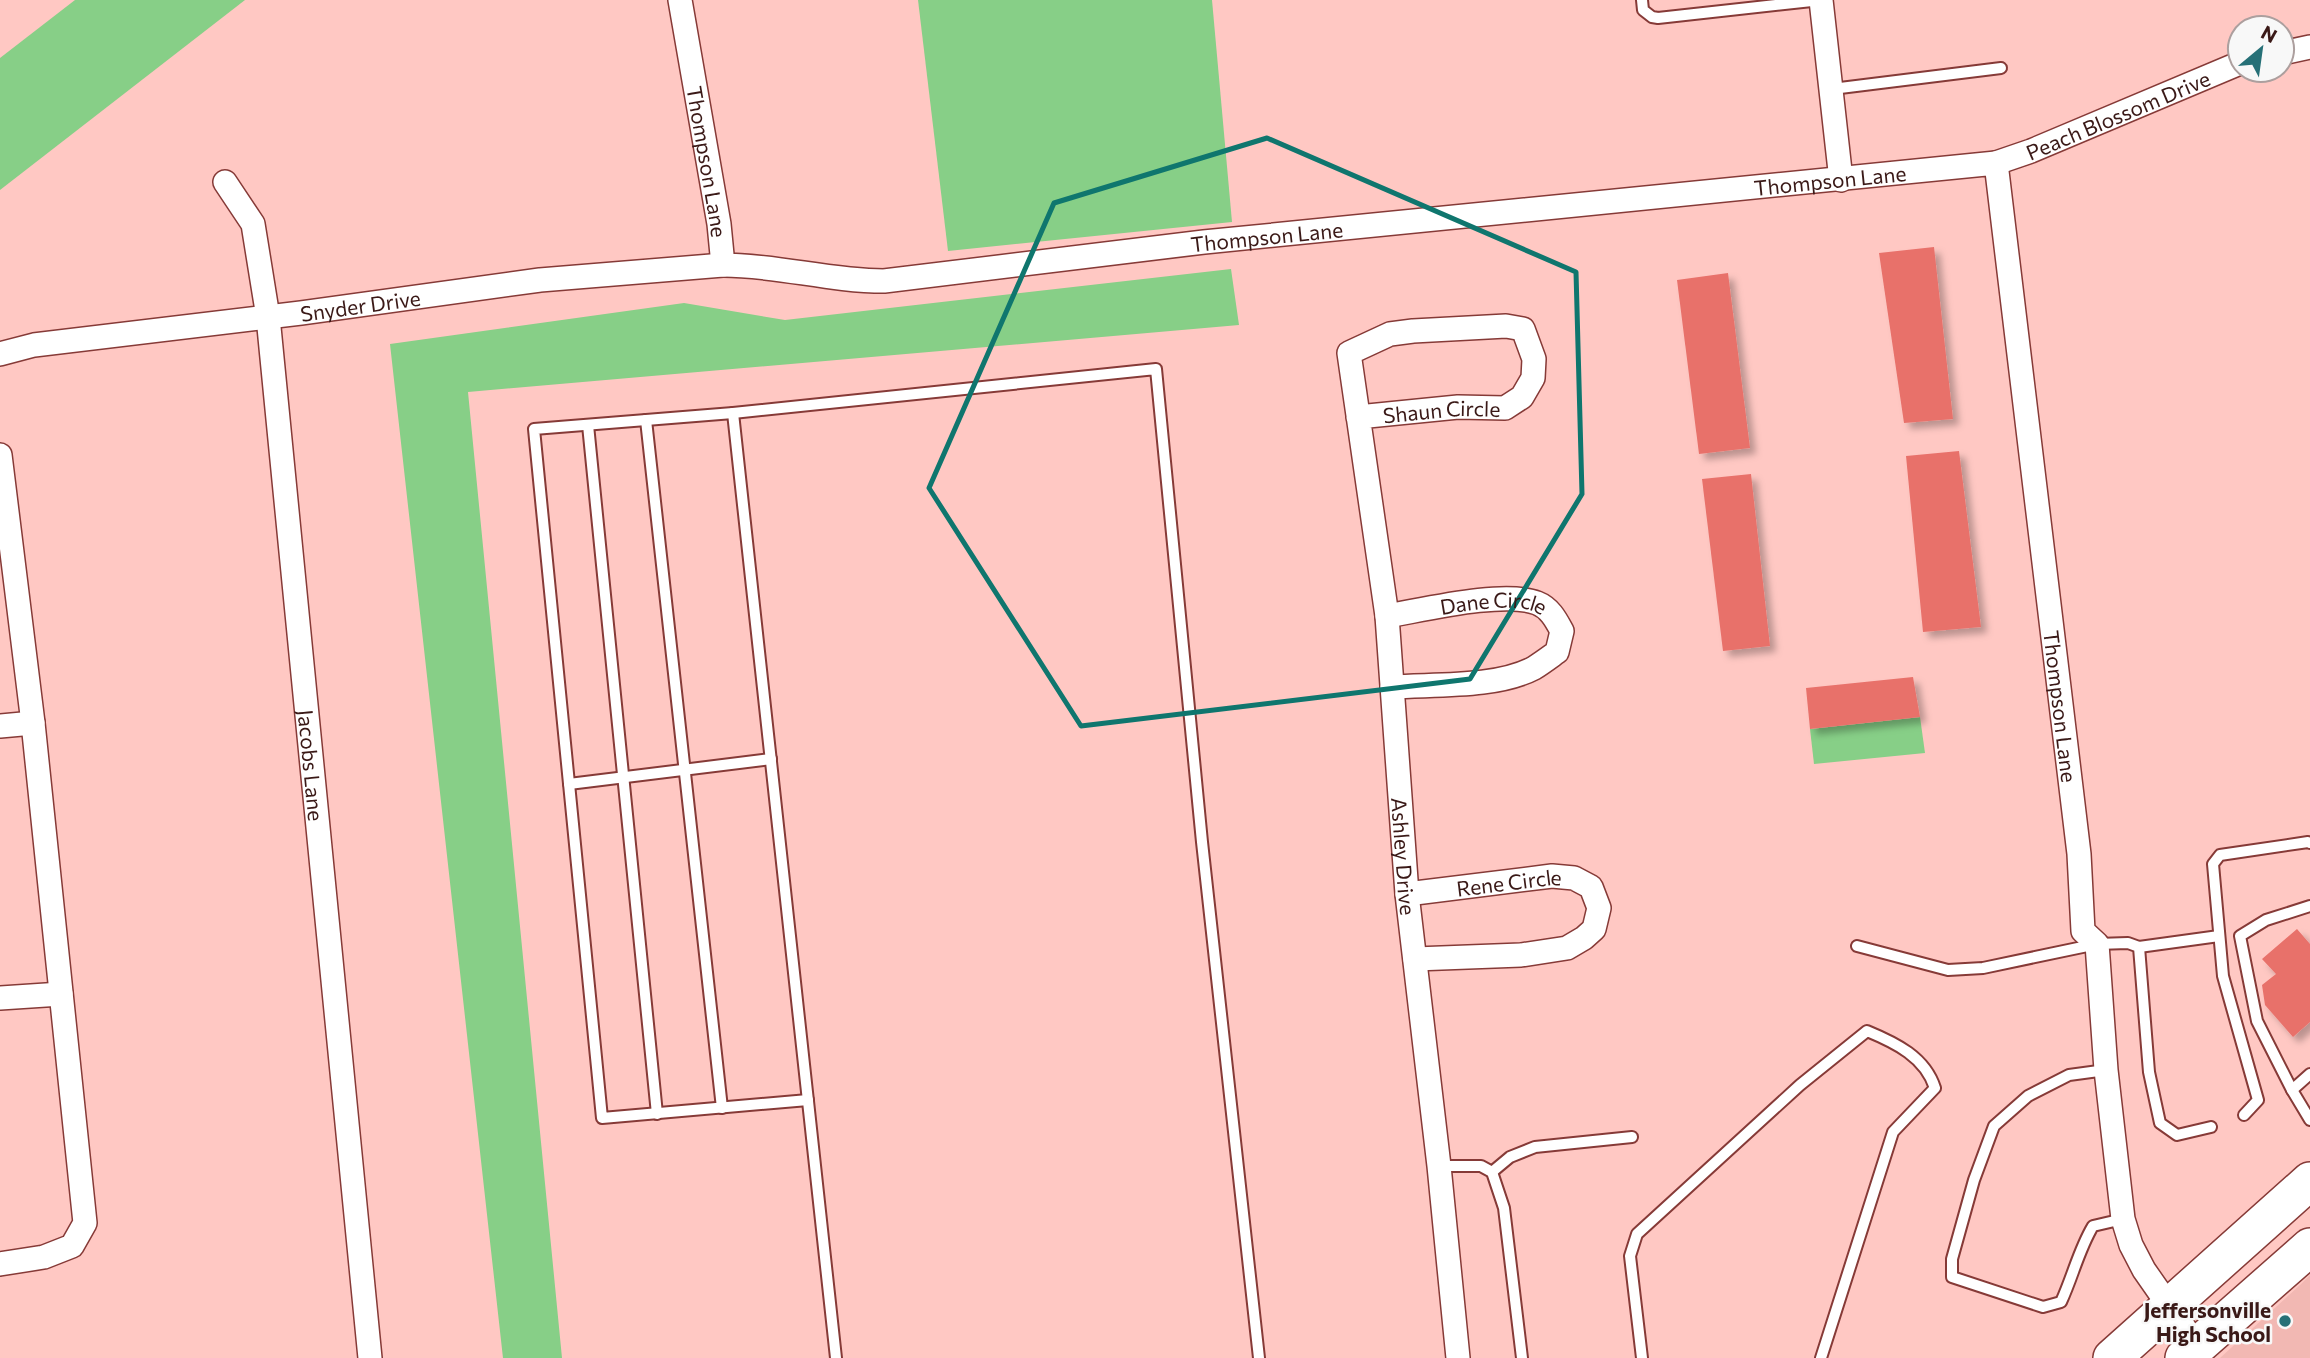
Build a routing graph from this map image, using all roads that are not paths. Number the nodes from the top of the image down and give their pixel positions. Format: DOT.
graph roads {
  1 [pos="680,0"];
  2 [pos="1643,0"];
  3 [pos="1821,0"];
  4 [pos="2001,68"];
  5 [pos="2226,69"];
  6 [pos="1832,89"];
  7 [pos="1996,163"];
  8 [pos="1841,180"];
  9 [pos="225,182"];
  10 [pos="723,265"];
  11 [pos="268,317"];
  12 [pos="1349,353"];
  13 [pos="0,354"];
  14 [pos="733,412"];
  15 [pos="1358,416"];
  16 [pos="646,420"];
  17 [pos="588,425"];
  18 [pos="0,455"];
  19 [pos="1387,616"];
  20 [pos="1392,687"];
  21 [pos="33,723"];
  22 [pos="0,726"];
  23 [pos="771,760"];
  24 [pos="686,769"];
  25 [pos="624,776"];
  26 [pos="569,784"];
  27 [pos="2310,844"];
  28 [pos="1407,894"];
  29 [pos="2310,906"];
  30 [pos="2219,936"];
  31 [pos="2097,944"];
  32 [pos="1857,946"];
  33 [pos="2139,947"];
  34 [pos="1415,959"];
  35 [pos="61,993"];
  36 [pos="0,998"];
  37 [pos="2106,1070"];
  38 [pos="2310,1074"];
  39 [pos="2292,1090"];
  40 [pos="808,1100"];
  41 [pos="722,1108"];
  42 [pos="657,1114"];
  43 [pos="2244,1115"];
  44 [pos="2310,1120"];
  45 [pos="2211,1127"];
  46 [pos="1632,1137"];
  47 [pos="1439,1167"];
  48 [pos="1492,1172"];
  49 [pos="2310,1181"];
  50 [pos="2123,1219"];
  51 [pos="2310,1247"];
  52 [pos="0,1264"];
  53 [pos="2169,1308"];
  54 [pos="2196,1354"];
  55 [pos="370,1358"];
  56 [pos="836,1358"];
  57 [pos="1259,1358"];
  58 [pos="1458,1358"];
  59 [pos="1521,1358"];
  60 [pos="1642,1358"];
  61 [pos="1821,1358"];
  62 [pos="2112,1358"];
  1 -- 10 [label="street, Thompson Lane"];
  2 -- 3 [label="lane"];
  3 -- 6 [label="street"];
  4 -- 6 [label="lane"];
  5 -- 7 [label="street, Peach Blossom Drive"];
  6 -- 8 [label="street"];
  7 -- 8 [label="street, Thompson Lane"];
  7 -- 31 [label="street, Thompson Lane"];
  8 -- 10 [label="street, Thompson Lane"];
  9 -- 11 [label="street, Jacobs Lane"];
  10 -- 11 [label="street, Snyder Drive"];
  11 -- 13 [label="street, Snyder Drive"];
  11 -- 55 [label="street, Jacobs Lane"];
  12 -- 15 [label="street, Ashley Drive"];
  12 -- 15 [label="street, Shaun Circle"];
  14 -- 16 [label="lane"];
  14 -- 23 [label="lane"];
  14 -- 57 [label="lane"];
  15 -- 19 [label="street, Ashley Drive"];
  16 -- 17 [label="lane"];
  16 -- 24 [label="lane"];
  17 -- 25 [label="lane"];
  17 -- 26 [label="lane"];
  18 -- 21 [label="street"];
  19 -- 20 [label="street, Ashley Drive"];
  19 -- 20 [label="street, Dane Circle"];
  20 -- 28 [label="street, Ashley Drive"];
  21 -- 22 [label="street"];
  21 -- 35 [label="street"];
  23 -- 24 [label="lane"];
  23 -- 40 [label="lane"];
  24 -- 25 [label="lane"];
  24 -- 41 [label="lane"];
  25 -- 26 [label="lane"];
  25 -- 42 [label="lane"];
  26 -- 42 [label="lane"];
  27 -- 30 [label="lane"];
  28 -- 34 [label="street, Ashley Drive"];
  28 -- 34 [label="street, Rene Circle"];
  29 -- 39 [label="lane"];
  30 -- 33 [label="lane"];
  30 -- 43 [label="lane"];
  31 -- 32 [label="lane"];
  31 -- 33 [label="lane"];
  31 -- 37 [label="street, Thompson Lane"];
  33 -- 45 [label="lane"];
  34 -- 47 [label="street, Ashley Drive"];
  35 -- 36 [label="street"];
  35 -- 52 [label="street"];
  37 -- 50 [label="street, Thompson Lane"];
  37 -- 50 [label="lane"];
  38 -- 39 [label="lane"];
  39 -- 44 [label="lane"];
  40 -- 41 [label="lane"];
  40 -- 56 [label="lane"];
  41 -- 42 [label="lane"];
  46 -- 48 [label="lane"];
  47 -- 48 [label="lane"];
  47 -- 58 [label="street, Ashley Drive"];
  48 -- 59 [label="lane"];
  49 -- 53 [label="main road"];
  50 -- 53 [label="street, Thompson Lane"];
  51 -- 54 [label="main road"];
  53 -- 54 [label="street, Thompson Lane"];
  53 -- 62 [label="main road"];
  60 -- 61 [label="lane"];
}
